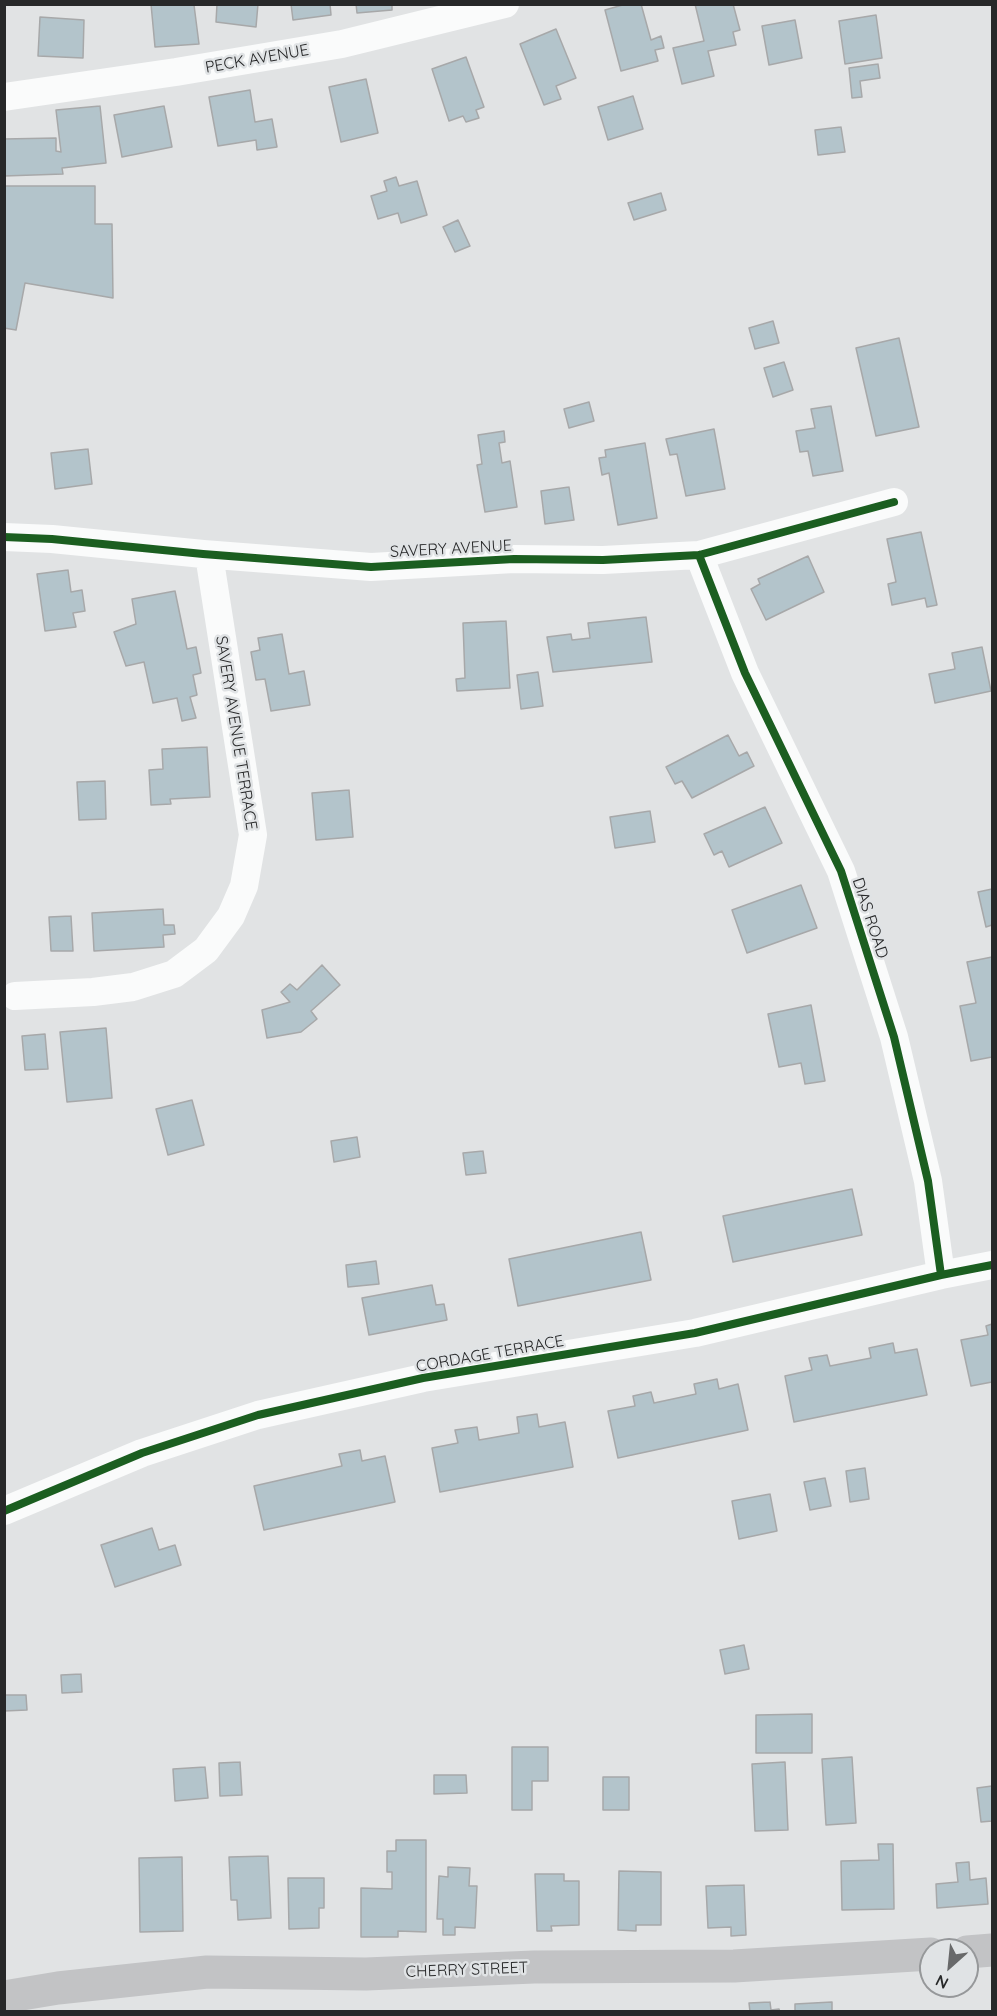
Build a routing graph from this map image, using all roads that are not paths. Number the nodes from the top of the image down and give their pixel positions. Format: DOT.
graph roads {
  1 [pos="506,4"];
  2 [pos="4,97"];
  3 [pos="894,502"];
  4 [pos="4,537"];
  5 [pos="209,555"];
  6 [pos="699,555"];
  7 [pos="15,996"];
  8 [pos="993,1265"];
  9 [pos="940,1275"];
  10 [pos="4,1511"];
  11 [pos="919,1955"];
  12 [pos="4,1997"];
  1 -- 2 [label="street, PECK AVENUE"];
  3 -- 6 [label="street, SAVERY AVENUE"];
  4 -- 5 [label="street, SAVERY AVENUE"];
  5 -- 6 [label="street, SAVERY AVENUE"];
  5 -- 7 [label="street, SAVERY AVENUE TERRACE"];
  6 -- 9 [label="street, DIAS ROAD"];
  8 -- 9 [label="street, CORDAGE TERRACE"];
  9 -- 10 [label="street, CORDAGE TERRACE"];
  11 -- 12 [label="main road, CHERRY STREET"];
}
